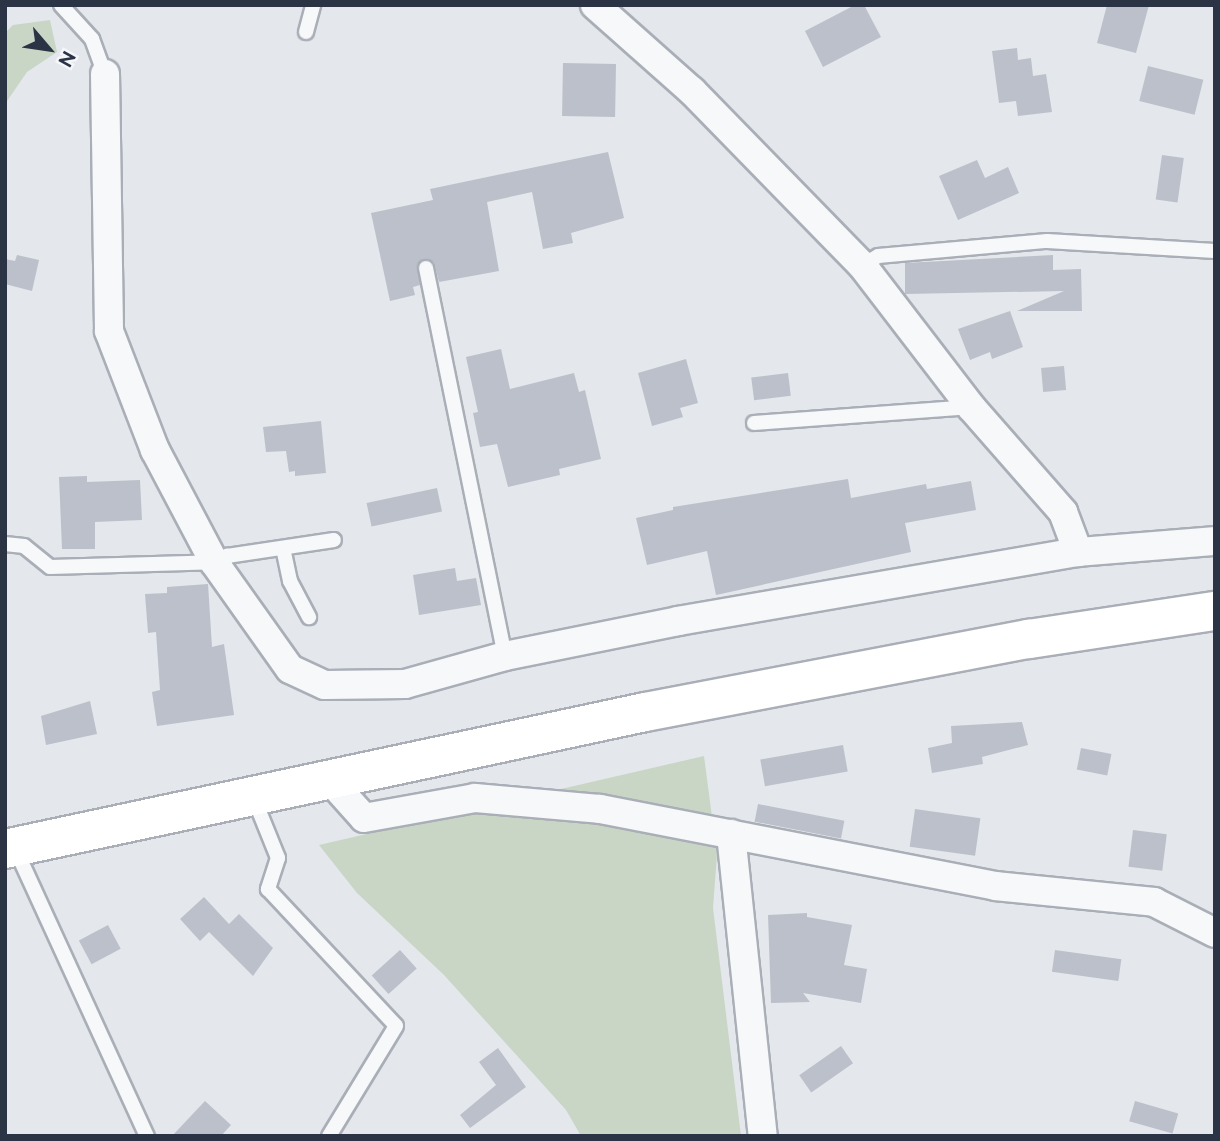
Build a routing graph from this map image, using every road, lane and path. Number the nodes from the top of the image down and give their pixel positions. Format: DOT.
graph roads {
  1 [pos="61,5"];
  2 [pos="313,5"];
  3 [pos="595,5"];
  4 [pos="306,32"];
  5 [pos="105,74"];
  6 [pos="1215,251"];
  7 [pos="862,265"];
  8 [pos="426,268"];
  9 [pos="971,407"];
  10 [pos="754,423"];
  11 [pos="334,540"];
  12 [pos="1215,541"];
  13 [pos="5,544"];
  14 [pos="284,548"];
  15 [pos="1078,552"];
  16 [pos="217,566"];
  17 [pos="1215,611"];
  18 [pos="309,617"];
  19 [pos="505,656"];
  20 [pos="329,779"];
  21 [pos="252,795"];
  22 [pos="731,834"];
  23 [pos="10,848"];
  24 [pos="1215,933"];
  25 [pos="147,1136"];
  26 [pos="329,1136"];
  27 [pos="763,1136"];
  1 -- 5 [label="lane"];
  2 -- 4 [label="lane"];
  3 -- 7 [label="street"];
  5 -- 16 [label="street"];
  6 -- 7 [label="lane"];
  7 -- 9 [label="street"];
  8 -- 19 [label="lane"];
  9 -- 10 [label="lane"];
  9 -- 15 [label="street"];
  11 -- 14 [label="lane"];
  12 -- 15 [label="street"];
  13 -- 16 [label="lane"];
  14 -- 16 [label="lane"];
  14 -- 18 [label="lane"];
  15 -- 19 [label="street"];
  16 -- 19 [label="street"];
  17 -- 20 [label="main road"];
  20 -- 21 [label="main road"];
  20 -- 22 [label="street"];
  21 -- 23 [label="main road"];
  21 -- 26 [label="lane"];
  22 -- 24 [label="street"];
  22 -- 27 [label="street"];
  23 -- 25 [label="lane"];
}
